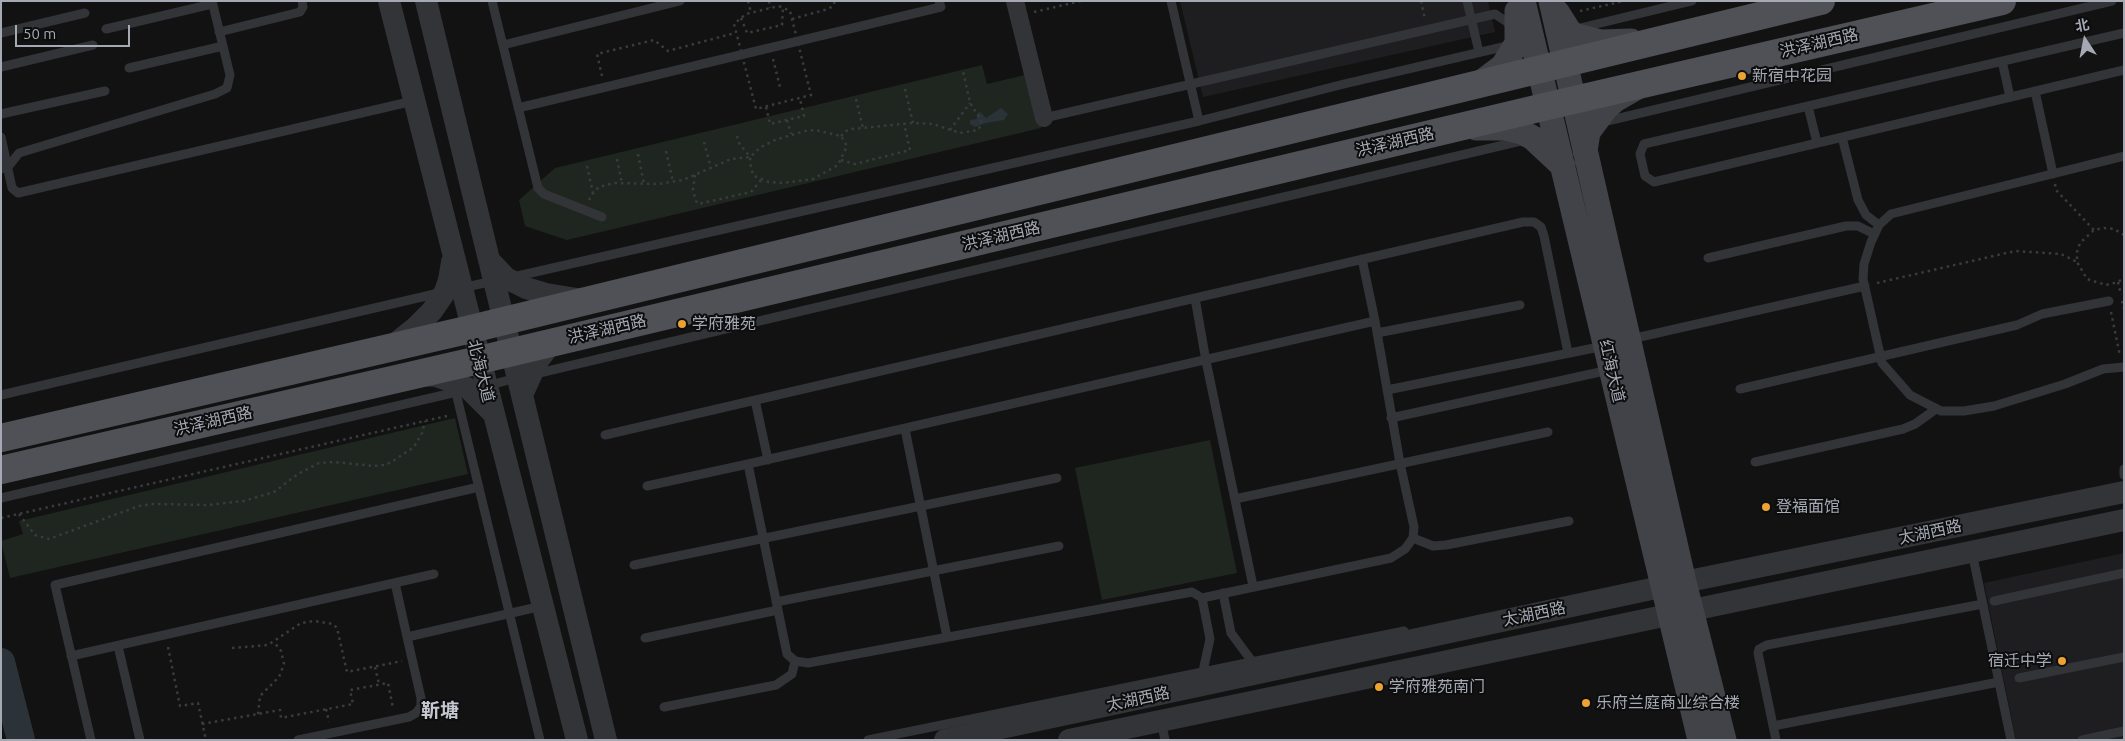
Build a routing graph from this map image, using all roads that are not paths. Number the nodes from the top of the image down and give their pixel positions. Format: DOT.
graph roads {
  1 [pos="302,1"];
  2 [pos="389,1"];
  3 [pos="426,1"];
  4 [pos="492,1"];
  5 [pos="680,1"];
  6 [pos="940,1"];
  7 [pos="1171,1"];
  8 [pos="1467,1"];
  9 [pos="1517,1"];
  10 [pos="1523,1"];
  11 [pos="1551,1"];
  12 [pos="1692,1"];
  13 [pos="1821,1"];
  14 [pos="2002,1"];
  15 [pos="2112,1"];
  16 [pos="212,2"];
  17 [pos="1017,9"];
  18 [pos="85,13"];
  19 [pos="1471,20"];
  20 [pos="106,29"];
  21 [pos="219,32"];
  22 [pos="1,33"];
  23 [pos="1546,33"];
  24 [pos="2124,33"];
  25 [pos="1663,39"];
  26 [pos="93,45"];
  27 [pos="502,45"];
  28 [pos="223,46"];
  29 [pos="1479,52"];
  30 [pos="2002,61"];
  31 [pos="1566,62"];
  32 [pos="1,67"];
  33 [pos="129,68"];
  34 [pos="1540,69"];
  35 [pos="2124,70"];
  36 [pos="1682,75"];
  37 [pos="1479,84"];
  38 [pos="1642,84"];
  39 [pos="1191,85"];
  40 [pos="105,91"];
  41 [pos="2035,91"];
  42 [pos="1424,97"];
  43 [pos="2010,97"];
  44 [pos="413,101"];
  45 [pos="1561,103"];
  46 [pos="1808,106"];
  47 [pos="518,108"];
  48 [pos="1,114"];
  49 [pos="1044,118"];
  50 [pos="1199,121"];
  51 [pos="1444,131"];
  52 [pos="1569,133"];
  53 [pos="1,137"];
  54 [pos="1842,137"];
  55 [pos="1817,143"];
  56 [pos="2124,156"];
  57 [pos="4,168"];
  58 [pos="2053,174"];
  59 [pos="471,184"];
  60 [pos="437,194"];
  61 [pos="602,218"];
  62 [pos="1878,224"];
  63 [pos="1874,234"];
  64 [pos="1708,258"];
  65 [pos="1362,259"];
  66 [pos="497,273"];
  67 [pos="1865,286"];
  68 [pos="453,290"];
  69 [pos="619,292"];
  70 [pos="1195,298"];
  71 [pos="586,300"];
  72 [pos="2109,301"];
  73 [pos="1520,305"];
  74 [pos="504,320"];
  75 [pos="1374,321"];
  76 [pos="631,324"];
  77 [pos="471,329"];
  78 [pos="1377,333"];
  79 [pos="1617,343"];
  80 [pos="378,350"];
  81 [pos="1568,353"];
  82 [pos="1881,357"];
  83 [pos="479,360"];
  84 [pos="1206,360"];
  85 [pos="1623,367"];
  86 [pos="2123,370"];
  87 [pos="417,374"];
  88 [pos="520,375"];
  89 [pos="369,385"];
  90 [pos="470,389"];
  91 [pos="1740,389"];
  92 [pos="1387,390"];
  93 [pos="1,394"];
  94 [pos="755,400"];
  95 [pos="1936,409"];
  96 [pos="1392,418"];
  97 [pos="905,429"];
  98 [pos="1548,432"];
  99 [pos="10,434"];
  100 [pos="605,435"];
  101 [pos="768,460"];
  102 [pos="1755,462"];
  103 [pos="748,464"];
  104 [pos="1400,464"];
  105 [pos="540,468"];
  106 [pos="2124,469"];
  107 [pos="1,470"];
  108 [pos="2124,475"];
  109 [pos="509,477"];
  110 [pos="1057,478"];
  111 [pos="2124,482"];
  112 [pos="647,486"];
  113 [pos="479,488"];
  114 [pos="2119,488"];
  115 [pos="1,498"];
  116 [pos="1235,499"];
  117 [pos="920,506"];
  118 [pos="2124,520"];
  119 [pos="1569,521"];
  120 [pos="1413,538"];
  121 [pos="764,539"];
  122 [pos="1059,546"];
  123 [pos="1972,552"];
  124 [pos="634,565"];
  125 [pos="934,571"];
  126 [pos="2124,573"];
  127 [pos="434,574"];
  128 [pos="1672,576"];
  129 [pos="395,583"];
  130 [pos="1622,585"];
  131 [pos="1253,586"];
  132 [pos="1223,593"];
  133 [pos="1202,598"];
  134 [pos="1554,600"];
  135 [pos="1994,601"];
  136 [pos="1983,604"];
  137 [pos="542,606"];
  138 [pos="777,606"];
  139 [pos="509,613"];
  140 [pos="1681,613"];
  141 [pos="1417,628"];
  142 [pos="407,637"];
  143 [pos="947,637"];
  144 [pos="645,638"];
  145 [pos="118,646"];
  146 [pos="71,656"];
  147 [pos="2124,657"];
  148 [pos="795,661"];
  149 [pos="1256,667"];
  150 [pos="1202,678"];
  151 [pos="2019,678"];
  152 [pos="1999,682"];
  153 [pos="664,707"];
  154 [pos="1773,726"];
  155 [pos="1163,730"];
  156 [pos="2124,731"];
  157 [pos="1102,736"];
  158 [pos="301,739"];
  159 [pos="91,740"];
  160 [pos="140,740"];
  161 [pos="540,740"];
  162 [pos="577,740"];
  163 [pos="606,740"];
  164 [pos="868,740"];
  165 [pos="945,740"];
  166 [pos="1069,740"];
  167 [pos="1700,740"];
  168 [pos="1724,740"];
  169 [pos="1776,740"];
  170 [pos="2011,740"];
  171 [pos="2082,740"];
  1 -- 21 [label="lane"];
  2 -- 44 [label="street, 北海大道"];
  3 -- 59 [label="street"];
  4 -- 27 [label="lane"];
  5 -- 27 [label="lane"];
  6 -- 47 [label="lane"];
  7 -- 39 [label="lane"];
  8 -- 19 [label="lane"];
  9 -- 23 [label="main road"];
  10 -- 23 [label="main road, 红海大道"];
  11 -- 23 [label="main road, 红海大道"];
  12 -- 23 [label="lane"];
  13 -- 25 [label="main road, 洪泽湖西路"];
  14 -- 36 [label="main road, 洪泽湖西路"];
  15 -- 52 [label="lane"];
  16 -- 20 [label="lane"];
  16 -- 21 [label="lane"];
  17 -- 49 [label="street"];
  18 -- 22 [label="lane"];
  19 -- 23 [label="lane"];
  19 -- 29 [label="lane"];
  19 -- 39 [label="lane"];
  21 -- 28 [label="lane"];
  23 -- 25 [label="main road"];
  23 -- 29 [label="lane"];
  23 -- 31 [label="main road, 红海大道"];
  23 -- 34 [label="main road, 红海大道"];
  23 -- 37 [label="main road"];
  24 -- 30 [label="lane"];
  25 -- 31 [label="main road, 洪泽湖西路"];
  25 -- 36 [label="main road"];
  26 -- 32 [label="lane"];
  27 -- 47 [label="lane"];
  28 -- 33 [label="lane"];
  28 -- 57 [label="lane"];
  29 -- 50 [label="lane"];
  30 -- 43 [label="lane"];
  30 -- 46 [label="lane"];
  31 -- 34 [label="main road, 洪泽湖西路"];
  31 -- 45 [label="main road, 红海大道"];
  34 -- 37 [label="main road, 洪泽湖西路"];
  34 -- 45 [label="main road, 红海大道"];
  35 -- 41 [label="lane"];
  36 -- 38 [label="main road, 洪泽湖西路"];
  37 -- 42 [label="main road, 洪泽湖西路"];
  38 -- 45 [label="main road, 洪泽湖西路"];
  38 -- 52 [label="main road"];
  39 -- 49 [label="lane"];
  39 -- 50 [label="lane"];
  40 -- 48 [label="lane"];
  41 -- 43 [label="lane"];
  41 -- 58 [label="lane"];
  42 -- 51 [label="main road"];
  42 -- 69 [label="main road, 洪泽湖西路"];
  43 -- 54 [label="lane"];
  44 -- 57 [label="lane"];
  44 -- 60 [label="street, 北海大道"];
  45 -- 51 [label="main road, 洪泽湖西路"];
  45 -- 52 [label="main road, 红海大道"];
  46 -- 55 [label="lane"];
  46 -- 55 [label="lane"];
  47 -- 61 [label="lane"];
  50 -- 66 [label="lane"];
  51 -- 52 [label="main road"];
  51 -- 76 [label="main road, 洪泽湖西路"];
  52 -- 79 [label="main road, 红海大道"];
  52 -- 79 [label="main road, 红海大道"];
  52 -- 88 [label="lane"];
  53 -- 57 [label="lane"];
  54 -- 55 [label="lane"];
  54 -- 62 [label="lane"];
  56 -- 58 [label="lane"];
  58 -- 62 [label="lane"];
  59 -- 60 [label="street"];
  59 -- 66 [label="street"];
  60 -- 68 [label="street, 北海大道"];
  62 -- 63 [label="lane"];
  63 -- 64 [label="lane"];
  63 -- 67 [label="lane"];
  65 -- 70 [label="lane"];
  65 -- 75 [label="lane"];
  65 -- 81 [label="lane"];
  66 -- 68 [label="lane"];
  66 -- 71 [label="street"];
  66 -- 74 [label="street"];
  67 -- 79 [label="lane"];
  67 -- 82 [label="lane"];
  68 -- 77 [label="street, 北海大道"];
  68 -- 80 [label="street"];
  68 -- 93 [label="lane"];
  69 -- 71 [label="main road, 洪泽湖西路"];
  69 -- 76 [label="main road"];
  70 -- 84 [label="lane"];
  70 -- 94 [label="lane"];
  71 -- 74 [label="main road, 洪泽湖西路"];
  72 -- 82 [label="lane"];
  73 -- 78 [label="lane"];
  74 -- 77 [label="main road, 洪泽湖西路"];
  74 -- 88 [label="street"];
  75 -- 78 [label="lane"];
  75 -- 84 [label="lane"];
  76 -- 88 [label="main road, 洪泽湖西路"];
  77 -- 80 [label="main road, 洪泽湖西路"];
  77 -- 83 [label="street, 北海大道"];
  78 -- 92 [label="lane"];
  79 -- 81 [label="lane"];
  79 -- 85 [label="main road, 红海大道"];
  80 -- 89 [label="main road"];
  80 -- 99 [label="main road, 洪泽湖西路"];
  81 -- 92 [label="lane"];
  82 -- 91 [label="lane"];
  82 -- 95 [label="lane"];
  83 -- 87 [label="main road, 洪泽湖西路"];
  83 -- 88 [label="main road, 洪泽湖西路"];
  83 -- 90 [label="street, 北海大道"];
  84 -- 97 [label="lane"];
  84 -- 116 [label="lane"];
  85 -- 96 [label="lane"];
  85 -- 128 [label="main road, 红海大道"];
  86 -- 95 [label="lane"];
  87 -- 89 [label="main road, 洪泽湖西路"];
  87 -- 90 [label="street"];
  88 -- 90 [label="lane"];
  88 -- 105 [label="street"];
  89 -- 107 [label="main road, 洪泽湖西路"];
  90 -- 109 [label="street, 北海大道"];
  90 -- 113 [label="lane"];
  90 -- 115 [label="lane"];
  92 -- 96 [label="lane"];
  94 -- 100 [label="lane"];
  94 -- 101 [label="lane"];
  95 -- 102 [label="lane"];
  96 -- 104 [label="lane"];
  97 -- 101 [label="lane"];
  97 -- 117 [label="lane"];
  98 -- 104 [label="lane"];
  101 -- 103 [label="lane"];
  103 -- 112 [label="lane"];
  103 -- 121 [label="lane"];
  104 -- 116 [label="lane"];
  104 -- 120 [label="lane"];
  105 -- 109 [label="street"];
  105 -- 163 [label="street"];
  106 -- 108 [label="lane"];
  109 -- 137 [label="street, 北海大道"];
  110 -- 117 [label="lane"];
  111 -- 114 [label="lane"];
  113 -- 139 [label="lane"];
  113 -- 146 [label="lane"];
  114 -- 128 [label="street, 太湖西路"];
  116 -- 131 [label="lane"];
  117 -- 121 [label="lane"];
  117 -- 125 [label="lane"];
  118 -- 123 [label="street, 太湖西路"];
  119 -- 120 [label="lane"];
  120 -- 131 [label="lane"];
  121 -- 124 [label="lane"];
  121 -- 138 [label="lane"];
  122 -- 125 [label="lane"];
  123 -- 136 [label="lane"];
  123 -- 140 [label="street, 太湖西路"];
  125 -- 138 [label="lane"];
  125 -- 143 [label="lane"];
  126 -- 135 [label="lane"];
  127 -- 129 [label="lane"];
  128 -- 140 [label="main road, 红海大道"];
  128 -- 149 [label="street, 太湖西路"];
  129 -- 142 [label="lane"];
  129 -- 145 [label="lane"];
  130 -- 134 [label="lane"];
  131 -- 132 [label="lane"];
  132 -- 133 [label="lane"];
  132 -- 149 [label="lane"];
  133 -- 143 [label="lane"];
  133 -- 150 [label="lane"];
  136 -- 152 [label="lane"];
  136 -- 154 [label="lane"];
  137 -- 139 [label="lane"];
  137 -- 162 [label="street, 北海大道"];
  138 -- 144 [label="lane"];
  138 -- 148 [label="lane"];
  139 -- 142 [label="lane"];
  139 -- 161 [label="lane"];
  140 -- 155 [label="street, 太湖西路"];
  140 -- 167 [label="main road, 红海大道"];
  140 -- 168 [label="main road, 红海大道"];
  141 -- 149 [label="lane"];
  142 -- 158 [label="lane"];
  143 -- 148 [label="lane"];
  145 -- 146 [label="lane"];
  145 -- 160 [label="lane"];
  146 -- 159 [label="lane"];
  147 -- 151 [label="lane"];
  148 -- 153 [label="lane"];
  149 -- 150 [label="street, 太湖西路"];
  150 -- 164 [label="lane"];
  150 -- 165 [label="street, 太湖西路"];
  152 -- 154 [label="lane"];
  152 -- 170 [label="lane"];
  154 -- 169 [label="lane"];
  155 -- 157 [label="street, 太湖西路"];
  156 -- 171 [label="lane"];
  157 -- 166 [label="street, 太湖西路"];
}
